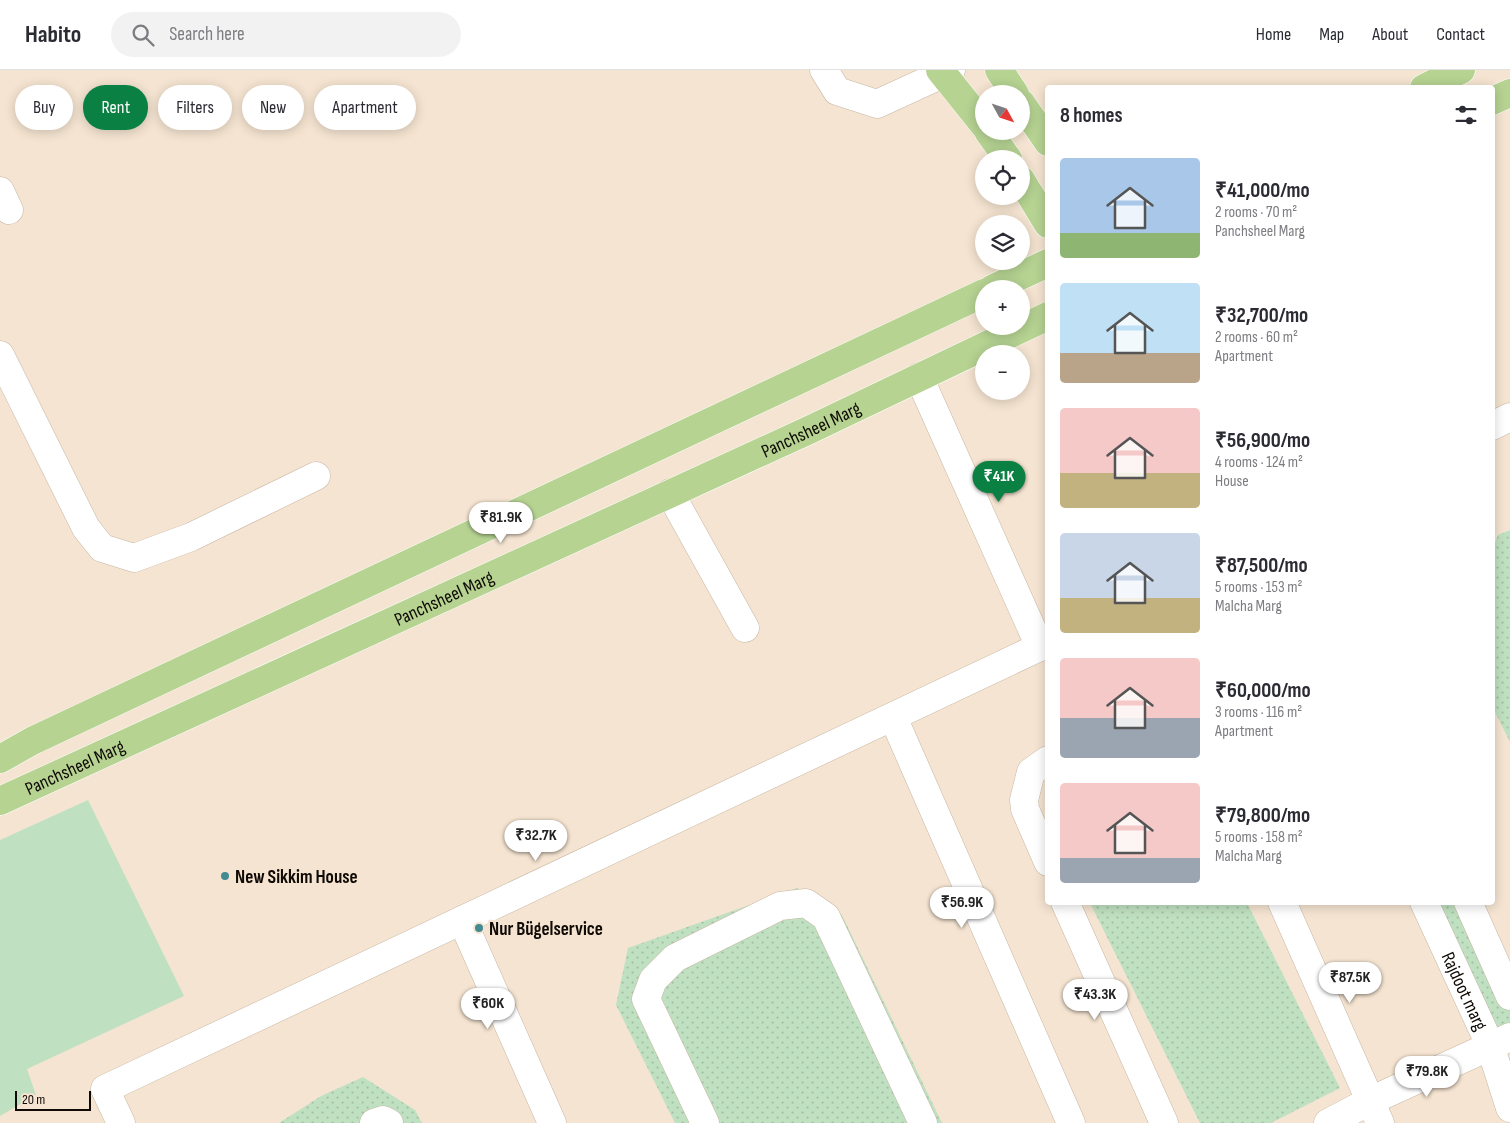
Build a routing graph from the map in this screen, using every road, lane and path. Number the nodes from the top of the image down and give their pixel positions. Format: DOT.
graph roads {
  1 [pos="824,70"];
  2 [pos="999,70"];
  3 [pos="1461,70"];
  4 [pos="945,71"];
  5 [pos="1009,85"];
  6 [pos="1430,85"];
  7 [pos="1510,93"];
  8 [pos="1495,100"];
  9 [pos="975,113"];
  10 [pos="1030,116"];
  11 [pos="1045,138"];
  12 [pos="1030,195"];
  13 [pos="1045,219"];
  14 [pos="1045,264"];
  15 [pos="1011,280"];
  16 [pos="975,297"];
  17 [pos="1045,317"];
  18 [pos="0,355"];
  19 [pos="919,377"];
  20 [pos="1510,417"];
  21 [pos="1495,424"];
  22 [pos="316,476"];
  23 [pos="670,493"];
  24 [pos="745,628"];
  25 [pos="1044,645"];
  26 [pos="893,717"];
  27 [pos="0,759"];
  28 [pos="1045,762"];
  29 [pos="0,801"];
  30 [pos="1045,855"];
  31 [pos="1066,905"];
  32 [pos="1283,905"];
  33 [pos="1426,905"];
  34 [pos="1469,905"];
  35 [pos="462,920"];
  36 [pos="1510,996"];
  37 [pos="1500,1041"];
  38 [pos="1510,1108"];
  39 [pos="1375,1112"];
  40 [pos="121,1123"];
  41 [pos="374,1123"];
  42 [pos="389,1123"];
  43 [pos="552,1123"];
  44 [pos="705,1123"];
  45 [pos="923,1123"];
  46 [pos="1071,1123"];
  47 [pos="1164,1123"];
  48 [pos="1328,1123"];
  1 -- 4 [label="street"];
  2 -- 5 [label="main road"];
  3 -- 6 [label="main road"];
  4 -- 9 [label="main road"];
  7 -- 8 [label="main road"];
  10 -- 11 [label="main road"];
  12 -- 13 [label="main road"];
  14 -- 15 [label="main road"];
  16 -- 27 [label="main road, Panchsheel Marg"];
  17 -- 19 [label="main road, Panchsheel Marg"];
  18 -- 22 [label="street"];
  19 -- 23 [label="main road, Panchsheel Marg"];
  19 -- 25 [label="street"];
  20 -- 21 [label="street"];
  23 -- 24 [label="street"];
  23 -- 29 [label="main road, Panchsheel Marg"];
  25 -- 26 [label="street"];
  26 -- 35 [label="street"];
  26 -- 46 [label="street"];
  28 -- 30 [label="street"];
  31 -- 47 [label="street"];
  32 -- 39 [label="street"];
  33 -- 37 [label="street, Rajdoot marg"];
  34 -- 36 [label="street"];
  35 -- 40 [label="street"];
  35 -- 43 [label="street"];
  37 -- 38 [label="street, Rajdoot marg"];
  37 -- 39 [label="street"];
  39 -- 48 [label="street"];
  41 -- 42 [label="street"];
  44 -- 45 [label="street"];
}
